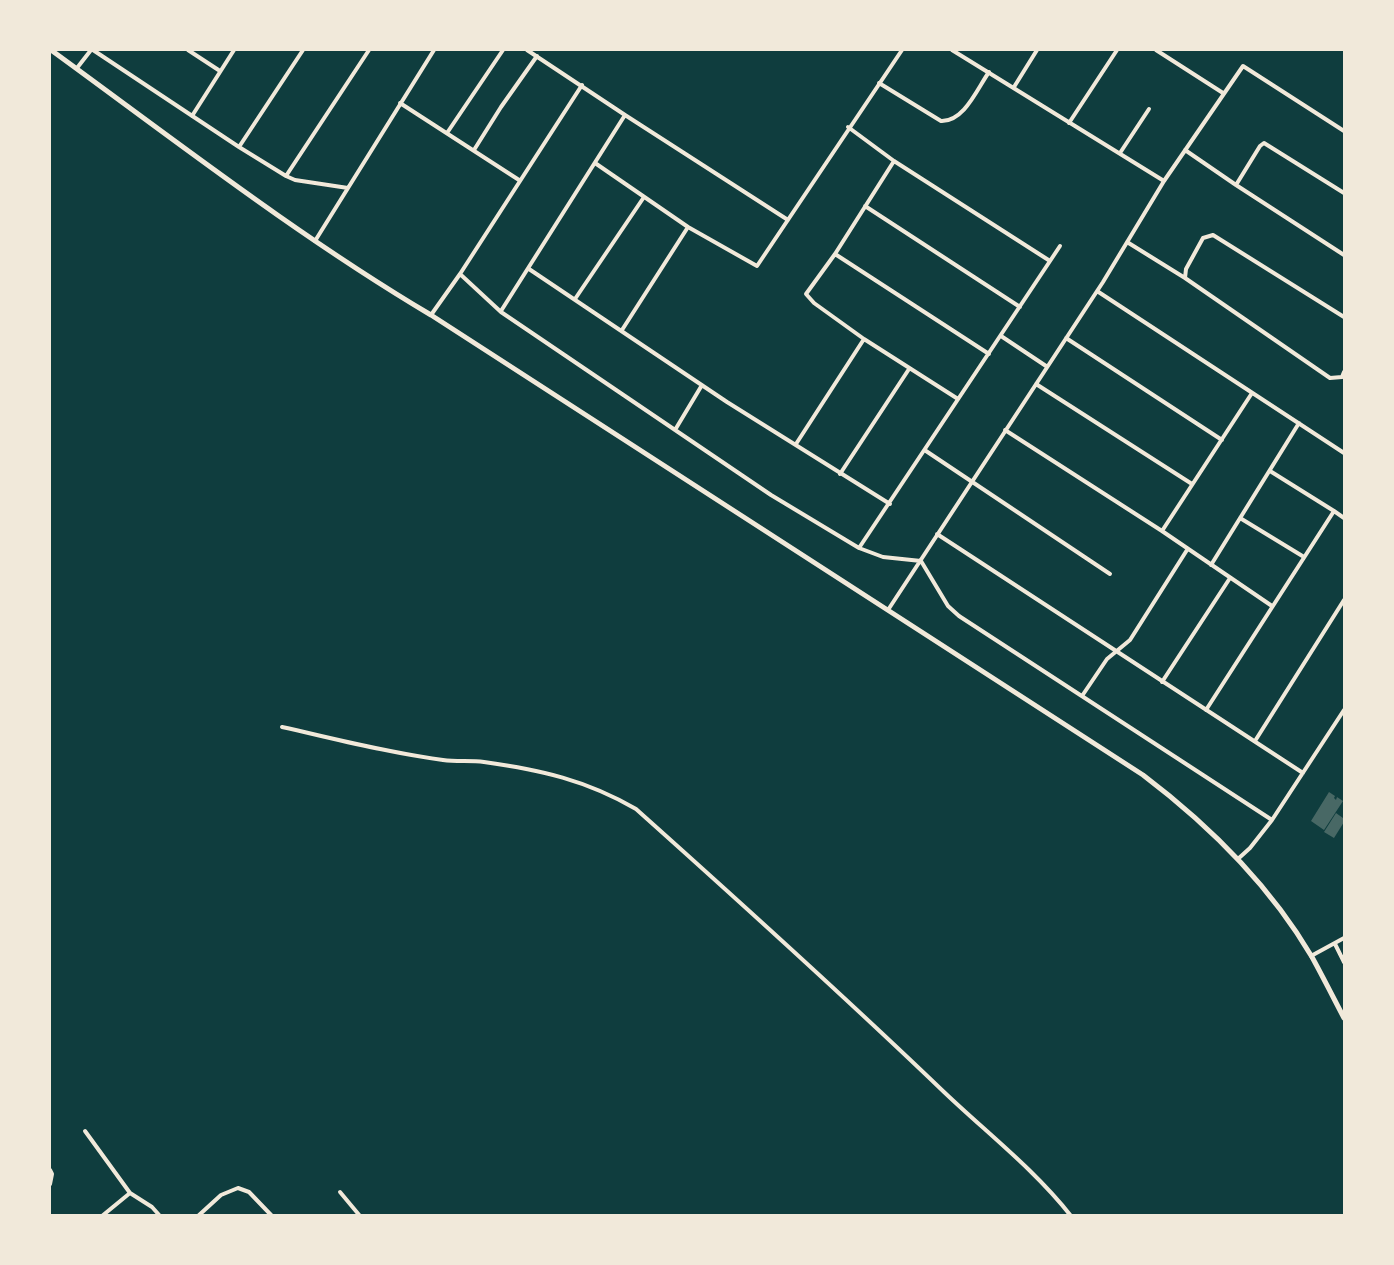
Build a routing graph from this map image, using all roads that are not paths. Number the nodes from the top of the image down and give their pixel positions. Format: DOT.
graph roads {
  1 [pos="51,50"];
  2 [pos="92,50"];
  3 [pos="188,50"];
  4 [pos="234,50"];
  5 [pos="303,50"];
  6 [pos="369,50"];
  7 [pos="434,50"];
  8 [pos="503,50"];
  9 [pos="527,50"];
  10 [pos="902,50"];
  11 [pos="952,50"];
  12 [pos="1037,50"];
  13 [pos="1117,50"];
  14 [pos="1156,50"];
  15 [pos="537,56"];
  16 [pos="76,68"];
  17 [pos="220,71"];
  18 [pos="989,72"];
  19 [pos="879,83"];
  20 [pos="582,85"];
  21 [pos="1014,87"];
  22 [pos="1223,93"];
  23 [pos="400,103"];
  24 [pos="1149,109"];
  25 [pos="625,115"];
  26 [pos="192,116"];
  27 [pos="1069,123"];
  28 [pos="848,127"];
  29 [pos="1344,131"];
  30 [pos="447,133"];
  31 [pos="239,147"];
  32 [pos="474,150"];
  33 [pos="1185,150"];
  34 [pos="1120,153"];
  35 [pos="894,160"];
  36 [pos="595,163"];
  37 [pos="286,176"];
  38 [pos="519,180"];
  39 [pos="1164,181"];
  40 [pos="1236,185"];
  41 [pos="348,188"];
  42 [pos="1344,192"];
  43 [pos="644,197"];
  44 [pos="866,206"];
  45 [pos="788,220"];
  46 [pos="688,227"];
  47 [pos="315,241"];
  48 [pos="1127,242"];
  49 [pos="1060,246"];
  50 [pos="835,254"];
  51 [pos="1344,255"];
  52 [pos="1050,261"];
  53 [pos="529,269"];
  54 [pos="460,274"];
  55 [pos="1185,278"];
  56 [pos="1096,291"];
  57 [pos="574,299"];
  58 [pos="1020,307"];
  59 [pos="501,312"];
  60 [pos="431,315"];
  61 [pos="1344,317"];
  62 [pos="622,330"];
  63 [pos="1001,336"];
  64 [pos="1066,338"];
  65 [pos="864,339"];
  66 [pos="988,354"];
  67 [pos="1047,366"];
  68 [pos="909,369"];
  69 [pos="1344,372"];
  70 [pos="1036,384"];
  71 [pos="702,385"];
  72 [pos="1252,393"];
  73 [pos="958,399"];
  74 [pos="1299,423"];
  75 [pos="675,430"];
  76 [pos="1005,430"];
  77 [pos="1222,440"];
  78 [pos="796,444"];
  79 [pos="926,451"];
  80 [pos="1344,453"];
  81 [pos="1270,471"];
  82 [pos="840,474"];
  83 [pos="971,481"];
  84 [pos="1192,484"];
  85 [pos="890,504"];
  86 [pos="1334,511"];
  87 [pos="1344,518"];
  88 [pos="1240,519"];
  89 [pos="1162,531"];
  90 [pos="937,534"];
  91 [pos="859,548"];
  92 [pos="1187,550"];
  93 [pos="1304,557"];
  94 [pos="921,561"];
  95 [pos="1211,564"];
  96 [pos="1110,574"];
  97 [pos="1230,578"];
  98 [pos="1344,600"];
  99 [pos="1272,606"];
  100 [pos="887,610"];
  101 [pos="1116,652"];
  102 [pos="1162,682"];
  103 [pos="1082,696"];
  104 [pos="1206,710"];
  105 [pos="1344,710"];
  106 [pos="282,727"];
  107 [pos="1255,741"];
  108 [pos="1303,773"];
  109 [pos="1272,820"];
  110 [pos="1239,858"];
  111 [pos="1344,938"];
  112 [pos="1335,944"];
  113 [pos="1311,956"];
  114 [pos="1344,962"];
  115 [pos="1344,1018"];
  116 [pos="85,1131"];
  117 [pos="51,1172"];
  118 [pos="50,1184"];
  119 [pos="340,1192"];
  120 [pos="130,1193"];
  121 [pos="102,1215"];
  122 [pos="160,1215"];
  123 [pos="198,1215"];
  124 [pos="272,1215"];
  125 [pos="360,1215"];
  126 [pos="1071,1215"];
  1 -- 16 [label="street"];
  2 -- 16 [label="street"];
  2 -- 26 [label="street"];
  3 -- 17 [label="street"];
  4 -- 17 [label="street"];
  5 -- 31 [label="street"];
  6 -- 37 [label="street"];
  7 -- 23 [label="street"];
  8 -- 30 [label="street"];
  9 -- 15 [label="street"];
  10 -- 19 [label="street"];
  11 -- 18 [label="street"];
  12 -- 21 [label="street"];
  13 -- 27 [label="street"];
  14 -- 22 [label="street"];
  15 -- 20 [label="street"];
  15 -- 32 [label="street"];
  16 -- 47 [label="street"];
  17 -- 26 [label="street"];
  18 -- 19 [label="street"];
  18 -- 21 [label="street"];
  19 -- 28 [label="street"];
  20 -- 25 [label="street"];
  20 -- 38 [label="street"];
  21 -- 27 [label="street"];
  22 -- 29 [label="street"];
  22 -- 33 [label="street"];
  23 -- 30 [label="street"];
  23 -- 41 [label="street"];
  24 -- 34 [label="street"];
  25 -- 36 [label="street"];
  25 -- 45 [label="street"];
  26 -- 31 [label="street"];
  27 -- 34 [label="street"];
  28 -- 35 [label="street"];
  28 -- 45 [label="street"];
  30 -- 32 [label="street"];
  31 -- 37 [label="street"];
  32 -- 38 [label="street"];
  33 -- 39 [label="street"];
  33 -- 40 [label="street"];
  34 -- 39 [label="street"];
  35 -- 44 [label="street"];
  35 -- 52 [label="street"];
  36 -- 43 [label="street"];
  36 -- 53 [label="street"];
  37 -- 41 [label="street"];
  38 -- 54 [label="street"];
  39 -- 48 [label="street"];
  40 -- 42 [label="street"];
  40 -- 51 [label="street"];
  41 -- 47 [label="street"];
  43 -- 46 [label="street"];
  43 -- 57 [label="street"];
  44 -- 50 [label="street"];
  44 -- 58 [label="street"];
  45 -- 46 [label="street"];
  46 -- 62 [label="street"];
  47 -- 60 [label="street"];
  48 -- 55 [label="street"];
  48 -- 56 [label="street"];
  49 -- 52 [label="street"];
  50 -- 65 [label="street"];
  50 -- 66 [label="street"];
  52 -- 58 [label="street"];
  53 -- 57 [label="street"];
  53 -- 59 [label="street"];
  54 -- 59 [label="street"];
  54 -- 60 [label="street"];
  55 -- 61 [label="street"];
  55 -- 69 [label="street"];
  56 -- 64 [label="street"];
  56 -- 72 [label="street"];
  57 -- 62 [label="street"];
  58 -- 63 [label="street"];
  59 -- 75 [label="street"];
  60 -- 100 [label="street"];
  62 -- 71 [label="street"];
  63 -- 66 [label="street"];
  63 -- 67 [label="street"];
  64 -- 67 [label="street"];
  64 -- 77 [label="street"];
  65 -- 68 [label="street"];
  65 -- 78 [label="street"];
  66 -- 73 [label="street"];
  67 -- 70 [label="street"];
  68 -- 73 [label="street"];
  68 -- 82 [label="street"];
  70 -- 76 [label="street"];
  70 -- 84 [label="street"];
  71 -- 75 [label="street"];
  71 -- 78 [label="street"];
  72 -- 74 [label="street"];
  72 -- 77 [label="street"];
  73 -- 79 [label="street"];
  74 -- 80 [label="street"];
  74 -- 81 [label="street"];
  75 -- 91 [label="street"];
  76 -- 83 [label="street"];
  76 -- 89 [label="street"];
  77 -- 84 [label="street"];
  78 -- 82 [label="street"];
  79 -- 83 [label="street"];
  79 -- 85 [label="street"];
  81 -- 86 [label="street"];
  81 -- 88 [label="street"];
  82 -- 85 [label="street"];
  83 -- 90 [label="street"];
  83 -- 96 [label="street"];
  84 -- 89 [label="street"];
  85 -- 91 [label="street"];
  86 -- 87 [label="street"];
  86 -- 93 [label="street"];
  88 -- 93 [label="street"];
  88 -- 95 [label="street"];
  89 -- 92 [label="street"];
  90 -- 94 [label="street"];
  90 -- 101 [label="street"];
  91 -- 94 [label="street"];
  92 -- 95 [label="street"];
  92 -- 101 [label="street"];
  93 -- 99 [label="street"];
  94 -- 100 [label="street"];
  94 -- 103 [label="street"];
  95 -- 97 [label="street"];
  97 -- 99 [label="street"];
  97 -- 102 [label="street"];
  98 -- 107 [label="street"];
  99 -- 104 [label="street"];
  100 -- 110 [label="street"];
  101 -- 102 [label="street"];
  101 -- 103 [label="street"];
  102 -- 104 [label="street"];
  103 -- 109 [label="street"];
  104 -- 107 [label="street"];
  105 -- 108 [label="street"];
  106 -- 126 [label="street"];
  107 -- 108 [label="street"];
  108 -- 109 [label="street"];
  109 -- 110 [label="street"];
  110 -- 113 [label="street"];
  111 -- 112 [label="street"];
  112 -- 113 [label="street"];
  112 -- 114 [label="street"];
  113 -- 115 [label="street"];
  116 -- 120 [label="street"];
  117 -- 118 [label="street"];
  119 -- 125 [label="street"];
  120 -- 121 [label="street"];
  120 -- 122 [label="street"];
  123 -- 124 [label="street"];
}
